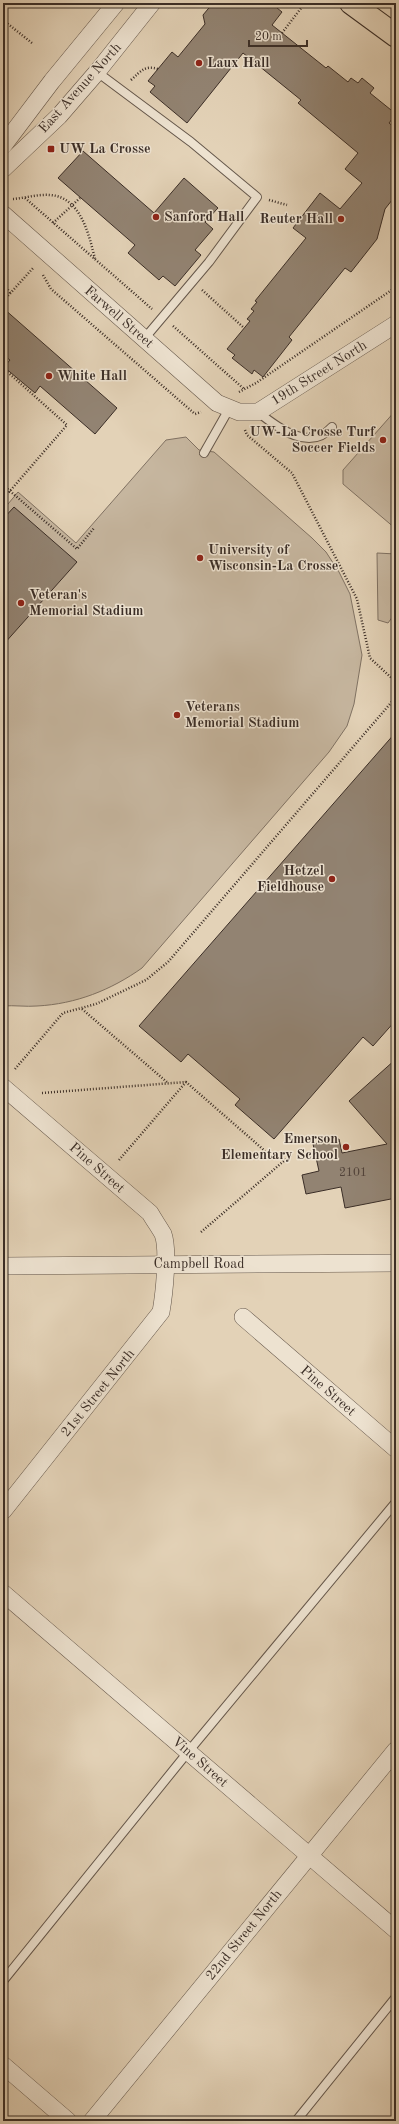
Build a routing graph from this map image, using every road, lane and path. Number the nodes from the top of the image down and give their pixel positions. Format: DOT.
graph roads {
  1 [pos="116,3"];
  2 [pos="152,3"];
  3 [pos="305,3"];
  4 [pos="351,3"];
  5 [pos="3,20"];
  6 [pos="282,33"];
  7 [pos="396,36"];
  8 [pos="32,44"];
  9 [pos="158,69"];
  10 [pos="97,72"];
  11 [pos="121,90"];
  12 [pos="3,146"];
  13 [pos="3,169"];
  14 [pos="257,197"];
  15 [pos="25,198"];
  16 [pos="80,198"];
  17 [pos="287,205"];
  18 [pos="71,206"];
  19 [pos="5,207"];
  20 [pos="53,223"];
  21 [pos="95,259"];
  22 [pos="28,262"];
  23 [pos="34,266"];
  24 [pos="3,282"];
  25 [pos="192,282"];
  26 [pos="396,287"];
  27 [pos="10,294"];
  28 [pos="6,298"];
  29 [pos="162,318"];
  30 [pos="396,324"];
  31 [pos="243,327"];
  32 [pos="144,339"];
  33 [pos="3,368"];
  34 [pos="244,389"];
  35 [pos="228,408"];
  36 [pos="258,412"];
  37 [pos="332,427"];
  38 [pos="247,435"];
  39 [pos="204,453"];
  40 [pos="3,485"];
  41 [pos="10,491"];
  42 [pos="3,499"];
  43 [pos="94,528"];
  44 [pos="395,679"];
  45 [pos="396,682"];
  46 [pos="396,697"];
  47 [pos="82,1008"];
  48 [pos="15,1069"];
  49 [pos="186,1082"];
  50 [pos="169,1083"];
  51 [pos="3,1087"];
  52 [pos="42,1093"];
  53 [pos="265,1151"];
  54 [pos="292,1154"];
  55 [pos="119,1160"];
  56 [pos="201,1232"];
  57 [pos="396,1263"];
  58 [pos="165,1264"];
  59 [pos="3,1266"];
  60 [pos="242,1317"];
  61 [pos="396,1449"];
  62 [pos="396,1502"];
  63 [pos="3,1511"];
  64 [pos="3,1593"];
  65 [pos="396,1750"];
  66 [pos="188,1752"];
  67 [pos="309,1856"];
  68 [pos="396,1930"];
  69 [pos="3,1981"];
  70 [pos="396,1997"];
  71 [pos="3,2065"];
  72 [pos="68,2121"];
  73 [pos="92,2121"];
  74 [pos="296,2121"];
  1 -- 12 [label="street, East Avenue North"];
  2 -- 10 [label="street, East Avenue North"];
  3 -- 6 [label="path"];
  4 -- 7 [label="main road"];
  5 -- 8 [label="path"];
  9 -- 11 [label="path"];
  10 -- 11 [label="lane"];
  10 -- 13 [label="street, East Avenue North"];
  11 -- 14 [label="lane"];
  14 -- 17 [label="path"];
  14 -- 25 [label="lane"];
  15 -- 18 [label="path"];
  15 -- 19 [label="path"];
  15 -- 20 [label="path"];
  16 -- 18 [label="path"];
  18 -- 20 [label="path"];
  18 -- 21 [label="path"];
  19 -- 32 [label="street, Farwell Street"];
  20 -- 21 [label="path"];
  21 -- 29 [label="path"];
  22 -- 23 [label="path"];
  23 -- 27 [label="path"];
  23 -- 35 [label="path"];
  24 -- 27 [label="path"];
  25 -- 29 [label="lane"];
  25 -- 31 [label="path"];
  26 -- 34 [label="path"];
  27 -- 28 [label="path"];
  29 -- 32 [label="lane"];
  29 -- 34 [label="path"];
  30 -- 36 [label="street, 19th Street North"];
  32 -- 35 [label="street, Farwell Street"];
  33 -- 41 [label="path"];
  34 -- 35 [label="path"];
  35 -- 36 [label="street, 19th Street North"];
  35 -- 39 [label="lane"];
  36 -- 37 [label="lane"];
  38 -- 44 [label="path"];
  40 -- 41 [label="path"];
  41 -- 42 [label="path"];
  41 -- 43 [label="path"];
  44 -- 45 [label="path"];
  46 -- 47 [label="path"];
  47 -- 48 [label="path"];
  47 -- 50 [label="path"];
  49 -- 50 [label="path"];
  49 -- 53 [label="path"];
  49 -- 55 [label="path"];
  50 -- 52 [label="path"];
  51 -- 58 [label="street, Pine Street"];
  54 -- 56 [label="path"];
  57 -- 58 [label="street, Campbell Road"];
  58 -- 59 [label="street, Campbell Road"];
  58 -- 63 [label="street, 21st Street North"];
  60 -- 61 [label="street, Pine Street"];
  62 -- 66 [label="lane"];
  64 -- 66 [label="street, Vine Street"];
  65 -- 67 [label="street, 22nd Street North"];
  66 -- 67 [label="street, Vine Street"];
  66 -- 69 [label="lane"];
  67 -- 68 [label="street, Vine Street"];
  67 -- 73 [label="street, 22nd Street North"];
  70 -- 74 [label="lane"];
  71 -- 72 [label="street"];
}
